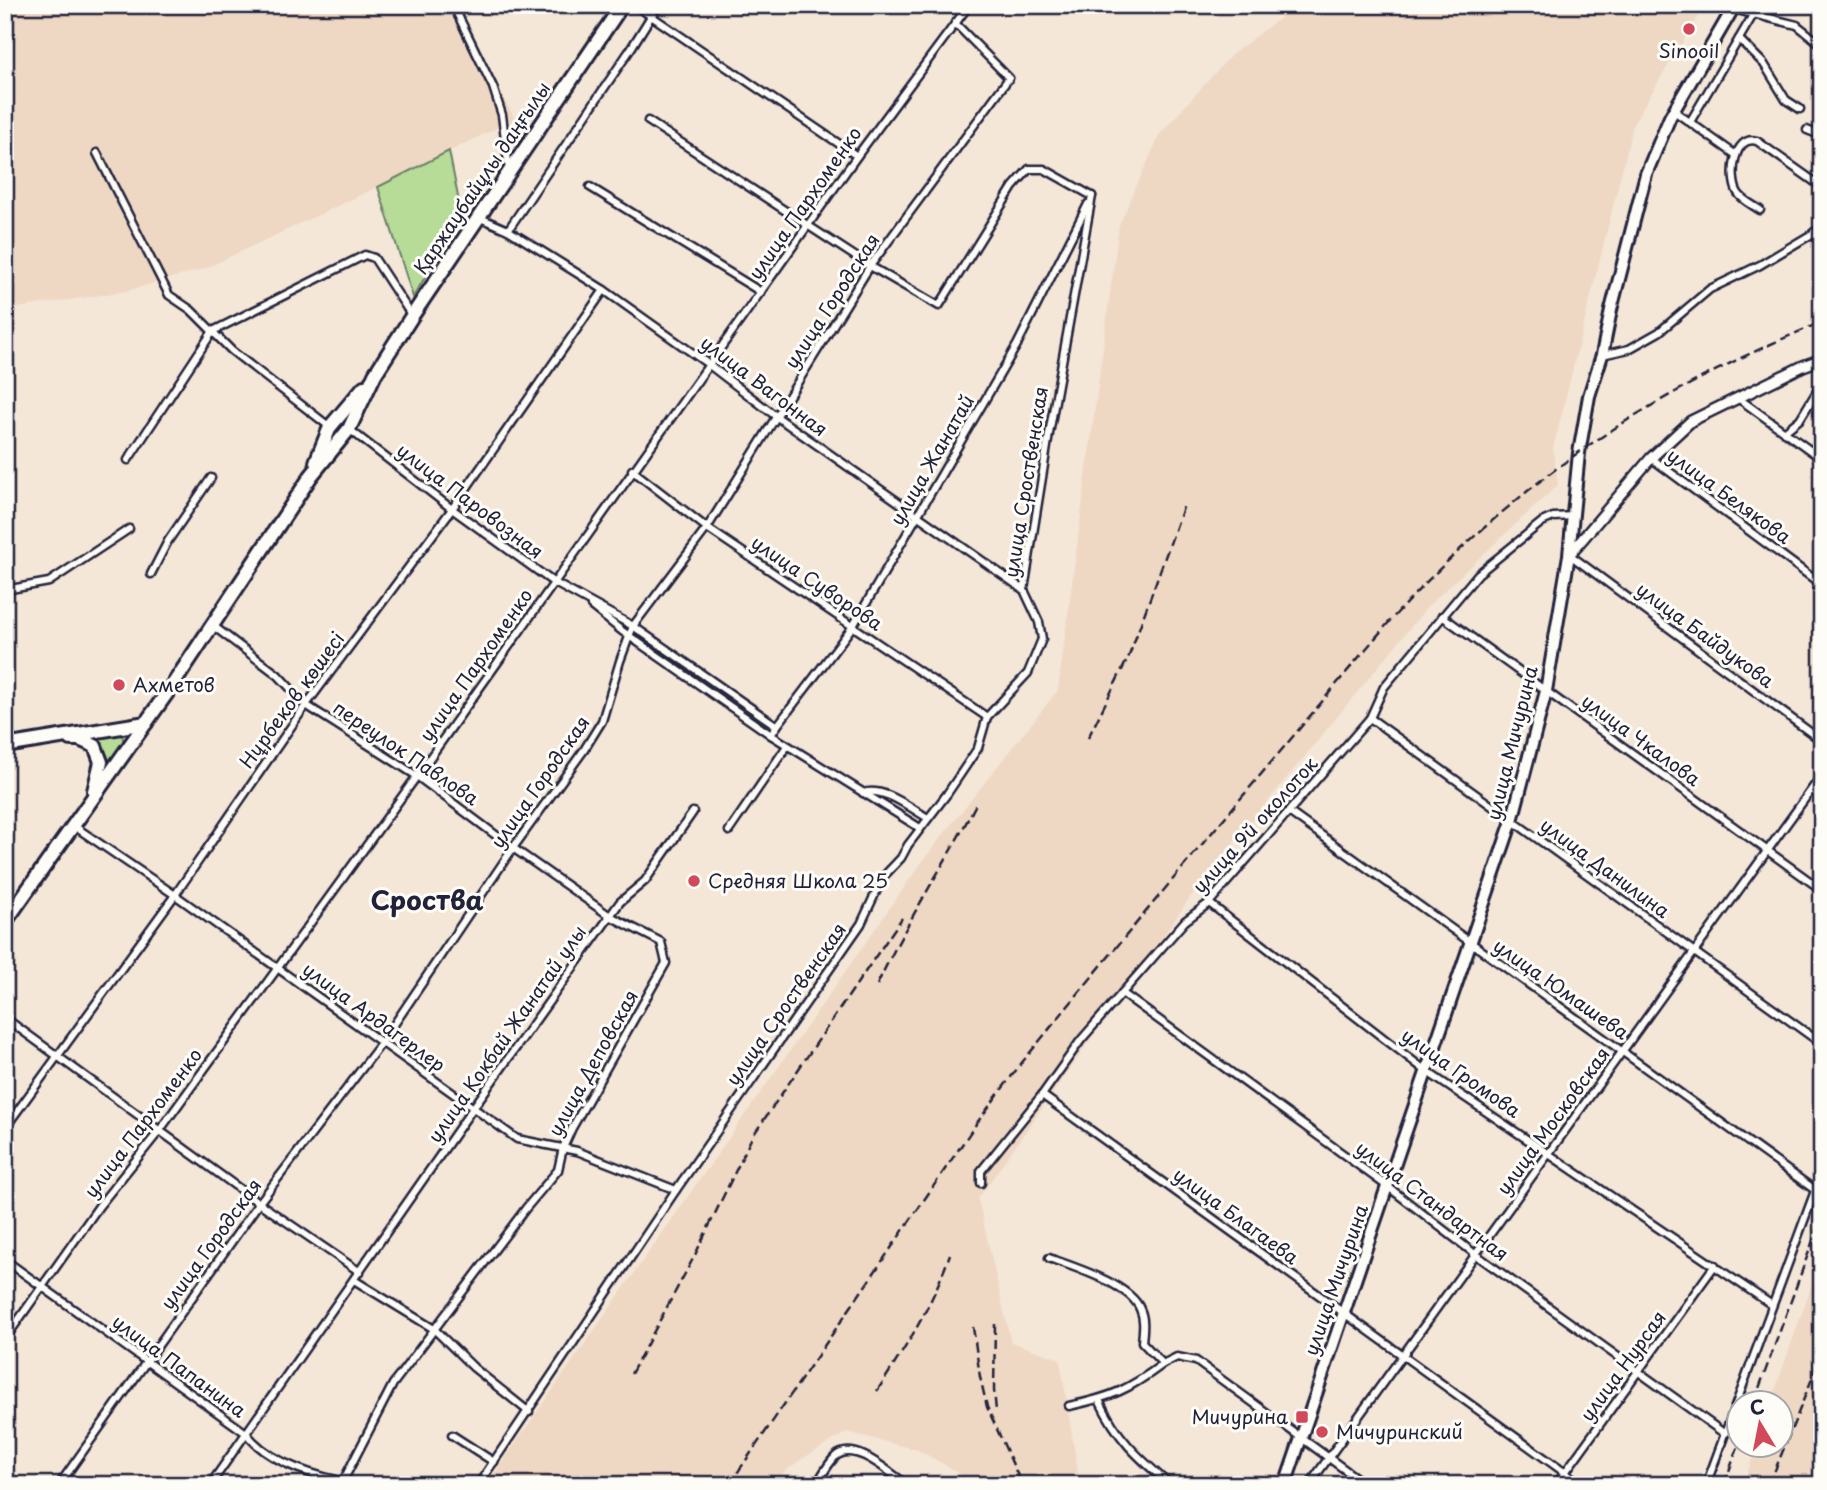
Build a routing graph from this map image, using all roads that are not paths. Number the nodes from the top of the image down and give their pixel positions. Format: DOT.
graph roads {
  1 [pos="453,5"];
  2 [pos="622,5"];
  3 [pos="635,5"];
  4 [pos="658,5"];
  5 [pos="968,5"];
  6 [pos="1734,7"];
  7 [pos="1753,15"];
  8 [pos="652,16"];
  9 [pos="955,23"];
  10 [pos="1739,39"];
  11 [pos="1822,45"];
  12 [pos="1800,109"];
  13 [pos="1674,111"];
  14 [pos="648,121"];
  15 [pos="1689,122"];
  16 [pos="1808,130"];
  17 [pos="1822,136"];
  18 [pos="97,153"];
  19 [pos="1736,155"];
  20 [pos="857,156"];
  21 [pos="510,172"];
  22 [pos="590,187"];
  23 [pos="1822,187"];
  24 [pos="1091,196"];
  25 [pos="1760,210"];
  26 [pos="478,217"];
  27 [pos="809,225"];
  28 [pos="1822,228"];
  29 [pos="508,230"];
  30 [pos="1814,232"];
  31 [pos="1822,247"];
  32 [pos="870,266"];
  33 [pos="604,290"];
  34 [pos="761,292"];
  35 [pos="412,316"];
  36 [pos="213,331"];
  37 [pos="1602,355"];
  38 [pos="1822,359"];
  39 [pos="708,364"];
  40 [pos="375,374"];
  41 [pos="1822,383"];
  42 [pos="1738,398"];
  43 [pos="339,414"];
  44 [pos="778,417"];
  45 [pos="350,426"];
  46 [pos="1784,432"];
  47 [pos="332,435"];
  48 [pos="1651,458"];
  49 [pos="1822,459"];
  50 [pos="128,460"];
  51 [pos="632,470"];
  52 [pos="211,478"];
  53 [pos="452,509"];
  54 [pos="1574,516"];
  55 [pos="917,517"];
  56 [pos="129,528"];
  57 [pos="707,528"];
  58 [pos="1569,555"];
  59 [pos="150,574"];
  60 [pos="553,582"];
  61 [pos="1822,585"];
  62 [pos="5,590"];
  63 [pos="1024,590"];
  64 [pos="575,594"];
  65 [pos="1443,616"];
  66 [pos="212,625"];
  67 [pos="634,626"];
  68 [pos="853,626"];
  69 [pos="629,635"];
  70 [pos="174,683"];
  71 [pos="1546,691"];
  72 [pos="306,705"];
  73 [pos="987,717"];
  74 [pos="1370,718"];
  75 [pos="146,723"];
  76 [pos="777,726"];
  77 [pos="114,728"];
  78 [pos="771,735"];
  79 [pos="46,739"];
  80 [pos="1822,741"];
  81 [pos="5,746"];
  82 [pos="787,746"];
  83 [pos="1822,775"];
  84 [pos="417,776"];
  85 [pos="863,793"];
  86 [pos="692,812"];
  87 [pos="1289,813"];
  88 [pos="83,814"];
  89 [pos="928,818"];
  90 [pos="1512,821"];
  91 [pos="75,826"];
  92 [pos="920,828"];
  93 [pos="729,831"];
  94 [pos="513,848"];
  95 [pos="1767,850"];
  96 [pos="1822,890"];
  97 [pos="175,895"];
  98 [pos="1209,903"];
  99 [pos="610,916"];
  100 [pos="5,922"];
  101 [pos="661,942"];
  102 [pos="1470,943"];
  103 [pos="1693,952"];
  104 [pos="277,967"];
  105 [pos="1122,993"];
  106 [pos="5,1018"];
  107 [pos="383,1041"];
  108 [pos="1822,1044"];
  109 [pos="1622,1052"];
  110 [pos="56,1056"];
  111 [pos="1426,1071"];
  112 [pos="1042,1095"];
  113 [pos="473,1108"];
  114 [pos="5,1128"];
  115 [pos="160,1130"];
  116 [pos="563,1148"];
  117 [pos="1549,1154"];
  118 [pos="1822,1172"];
  119 [pos="981,1183"];
  120 [pos="1387,1186"];
  121 [pos="676,1190"];
  122 [pos="1815,1190"];
  123 [pos="259,1203"];
  124 [pos="1475,1254"];
  125 [pos="1049,1258"];
  126 [pos="5,1260"];
  127 [pos="1715,1265"];
  128 [pos="360,1272"];
  129 [pos="354,1280"];
  130 [pos="42,1288"];
  131 [pos="1772,1305"];
  132 [pos="1343,1312"];
  133 [pos="434,1329"];
  134 [pos="5,1339"];
  135 [pos="1402,1356"];
  136 [pos="146,1360"];
  137 [pos="1163,1364"];
  138 [pos="1638,1371"];
  139 [pos="1099,1400"];
  140 [pos="1069,1406"];
  141 [pos="529,1412"];
  142 [pos="246,1433"];
  143 [pos="1725,1433"];
  144 [pos="452,1435"];
  145 [pos="1301,1436"];
  146 [pos="1329,1458"];
  147 [pos="494,1462"];
  148 [pos="1565,1473"];
  149 [pos="341,1483"];
  150 [pos="59,1485"];
  151 [pos="210,1485"];
  152 [pos="478,1485"];
  153 [pos="816,1485"];
  154 [pos="907,1485"];
  155 [pos="1170,1485"];
  156 [pos="1285,1485"];
  157 [pos="1309,1485"];
  158 [pos="1366,1485"];
  159 [pos="1556,1485"];
  160 [pos="1582,1485"];
  161 [pos="1706,1485"];
  1 -- 21 [label="street"];
  2 -- 21 [label="highway, Қаржаубайұлы даңғылы"];
  3 -- 8 [label="street"];
  4 -- 8 [label="street"];
  5 -- 9 [label="street, улица Пархоменко"];
  6 -- 7 [label="street"];
  6 -- 13 [label="main road, улица Мичурина"];
  7 -- 10 [label="street"];
  7 -- 11 [label="street"];
  8 -- 20 [label="street"];
  8 -- 29 [label="street"];
  9 -- 20 [label="street, улица Пархоменко"];
  9 -- 32 [label="street, улица Городская"];
  10 -- 12 [label="street"];
  10 -- 15 [label="street"];
  13 -- 15 [label="street"];
  13 -- 37 [label="main road, улица Мичурина"];
  14 -- 27 [label="street"];
  15 -- 19 [label="street"];
  16 -- 17 [label="street"];
  18 -- 36 [label="street"];
  19 -- 23 [label="street"];
  19 -- 25 [label="street"];
  20 -- 27 [label="street, улица Пархоменко"];
  21 -- 26 [label="highway, Қаржаубайұлы даңғылы"];
  22 -- 34 [label="street"];
  24 -- 32 [label="street"];
  24 -- 55 [label="street, улица Жанатай"];
  24 -- 63 [label="street, улица Сроственская"];
  26 -- 29 [label="street, улица Вагонная"];
  26 -- 35 [label="highway, Қаржаубайұлы даңғылы"];
  27 -- 32 [label="street"];
  27 -- 34 [label="street, улица Пархоменко"];
  28 -- 30 [label="street"];
  29 -- 33 [label="street, улица Вагонная"];
  30 -- 31 [label="street"];
  30 -- 37 [label="street"];
  32 -- 44 [label="street, улица Городская"];
  33 -- 39 [label="street, улица Вагонная"];
  33 -- 53 [label="street, Нұрбеков көшесі"];
  34 -- 39 [label="street, улица Пархоменко"];
  35 -- 36 [label="street"];
  35 -- 40 [label="highway, Қаржаубайұлы даңғылы"];
  36 -- 47 [label="street"];
  36 -- 50 [label="street"];
  37 -- 54 [label="main road, улица Мичурина"];
  38 -- 42 [label="street"];
  39 -- 44 [label="street, улица Вагонная"];
  39 -- 51 [label="street, улица Пархоменко"];
  40 -- 43 [label="highway, Қаржаубайұлы даңғылы"];
  40 -- 45 [label="highway, Қаржаубайұлы даңғылы"];
  41 -- 46 [label="street"];
  42 -- 46 [label="street"];
  42 -- 48 [label="street"];
  43 -- 45 [label="highway"];
  43 -- 47 [label="highway, Қаржаубайұлы даңғылы"];
  44 -- 55 [label="street, улица Вагонная"];
  44 -- 57 [label="street, улица Городская"];
  45 -- 47 [label="highway, Қаржаубайұлы даңғылы"];
  45 -- 53 [label="street, улица Паровозная"];
  46 -- 49 [label="street"];
  47 -- 66 [label="highway, Қаржаубайұлы даңғылы"];
  48 -- 58 [label="street"];
  48 -- 61 [label="street, улица Белякова"];
  51 -- 57 [label="street, улица Суворова"];
  51 -- 60 [label="street, улица Пархоменко"];
  52 -- 59 [label="street"];
  53 -- 60 [label="street, улица Паровозная"];
  53 -- 72 [label="street, Нұрбеков көшесі"];
  54 -- 58 [label="main road, улица Мичурина"];
  54 -- 65 [label="street, улица 9й околоток"];
  55 -- 63 [label="street, улица Вагонная"];
  55 -- 68 [label="street, улица Жанатай"];
  56 -- 62 [label="street"];
  57 -- 67 [label="street, улица Городская"];
  57 -- 68 [label="street, улица Суворова"];
  58 -- 71 [label="main road, улица Мичурина"];
  58 -- 80 [label="street, улица Байдукова"];
  60 -- 64 [label="street, улица Паровозная"];
  60 -- 84 [label="street, улица Пархоменко"];
  63 -- 73 [label="street, улица Сроственская"];
  64 -- 67 [label="street, улица Паровозная"];
  64 -- 69 [label="street, улица Паровозная"];
  65 -- 71 [label="street, улица Чкалова"];
  65 -- 74 [label="street, улица 9й околоток"];
  66 -- 70 [label="highway, Қаржаубайұлы даңғылы"];
  66 -- 72 [label="street, переулок Павлова"];
  67 -- 69 [label="street, улица Городская"];
  67 -- 76 [label="street, улица Паровозная"];
  68 -- 73 [label="street, улица Суворова"];
  68 -- 76 [label="street, улица Жанатай"];
  69 -- 78 [label="street, улица Паровозная"];
  69 -- 94 [label="street, улица Городская"];
  70 -- 75 [label="highway"];
  70 -- 77 [label="highway"];
  71 -- 90 [label="main road, улица Мичурина"];
  71 -- 95 [label="street, улица Чкалова"];
  72 -- 84 [label="street, переулок Павлова"];
  72 -- 97 [label="street, Нұрбеков көшесі"];
  73 -- 89 [label="street, улица Сроственская"];
  74 -- 87 [label="street, улица 9й околоток"];
  74 -- 90 [label="street, улица Данилина"];
  75 -- 77 [label="highway"];
  75 -- 88 [label="highway"];
  76 -- 78 [label="street"];
  77 -- 79 [label="highway"];
  78 -- 82 [label="street, улица Паровозная"];
  79 -- 81 [label="highway"];
  79 -- 88 [label="highway"];
  82 -- 85 [label="street, улица Паровозная"];
  82 -- 93 [label="street"];
  83 -- 95 [label="street, улица Московская"];
  84 -- 94 [label="street, переулок Павлова"];
  84 -- 104 [label="street, улица Пархоменко"];
  85 -- 89 [label="street"];
  85 -- 92 [label="street, улица Паровозная"];
  86 -- 99 [label="street, улица Кокбай Жанатай улы"];
  87 -- 98 [label="street, улица 9й околоток"];
  87 -- 102 [label="street, улица Юмашева"];
  88 -- 91 [label="highway"];
  89 -- 92 [label="street, улица Сроственская"];
  90 -- 102 [label="main road, улица Мичурина"];
  90 -- 103 [label="street, улица Данилина"];
  91 -- 97 [label="street, улица Ардагерлер"];
  91 -- 100 [label="highway"];
  92 -- 121 [label="street, улица Сроственская"];
  94 -- 99 [label="street, переулок Павлова"];
  94 -- 107 [label="street, улица Городская"];
  95 -- 96 [label="street, улица Чкалова"];
  95 -- 103 [label="street, улица Московская"];
  97 -- 104 [label="street, улица Ардагерлер"];
  97 -- 110 [label="street, Нұрбеков көшесі"];
  98 -- 105 [label="street, улица 9й околоток"];
  98 -- 111 [label="street, улица Громова"];
  99 -- 101 [label="street, переулок Павлова"];
  99 -- 113 [label="street, улица Кокбай Жанатай улы"];
  101 -- 116 [label="street, улица Деповская"];
  102 -- 109 [label="street, улица Юмашева"];
  102 -- 111 [label="main road, улица Мичурина"];
  103 -- 108 [label="street, улица Данилина"];
  103 -- 109 [label="street, улица Московская"];
  104 -- 107 [label="street, улица Ардагерлер"];
  104 -- 115 [label="street, улица Пархоменко"];
  105 -- 112 [label="street, улица 9й околоток"];
  105 -- 120 [label="street, улица Стандартная"];
  106 -- 110 [label="street"];
  107 -- 113 [label="street, улица Ардагерлер"];
  107 -- 123 [label="street, улица Городская"];
  109 -- 117 [label="street, улица Московская"];
  109 -- 122 [label="street, улица Юмашева"];
  110 -- 114 [label="street, Нұрбеков көшесі"];
  110 -- 115 [label="street"];
  111 -- 117 [label="street, улица Громова"];
  111 -- 120 [label="main road, улица Мичурина"];
  112 -- 119 [label="street, улица 9й околоток"];
  112 -- 132 [label="street, улица Благаева"];
  113 -- 116 [label="street, улица Ардагерлер"];
  113 -- 128 [label="street, улица Кокбай Жанатай улы"];
  115 -- 123 [label="street"];
  115 -- 130 [label="street, улица Пархоменко"];
  116 -- 121 [label="street, улица Ардагерлер"];
  116 -- 133 [label="street, улица Деповская"];
  117 -- 124 [label="street, улица Московская"];
  117 -- 127 [label="street, улица Громова"];
  118 -- 122 [label="street"];
  120 -- 124 [label="street, улица Стандартная"];
  120 -- 132 [label="main road, улица Мичурина"];
  121 -- 141 [label="street, улица Сроственская"];
  122 -- 131 [label="street"];
  123 -- 128 [label="street"];
  123 -- 136 [label="street, улица Городская"];
  124 -- 135 [label="street, улица Московская"];
  124 -- 138 [label="street, улица Стандартная"];
  125 -- 137 [label="street"];
  126 -- 130 [label="street, улица Папанина"];
  127 -- 131 [label="street, улица Громова"];
  127 -- 138 [label="street, улица Нурсая"];
  128 -- 129 [label="street, улица Кокбай Жанатай улы"];
  129 -- 133 [label="street"];
  129 -- 142 [label="street, улица Кокбай Жанатай улы"];
  130 -- 134 [label="street, улица Пархоменко"];
  130 -- 136 [label="street, улица Папанина"];
  131 -- 143 [label="street"];
  132 -- 135 [label="street, улица Благаева"];
  132 -- 145 [label="main road, улица Мичурина"];
  133 -- 141 [label="street"];
  133 -- 149 [label="street, улица Деповская"];
  135 -- 146 [label="street, улица Московская"];
  135 -- 148 [label="street, улица Благаева"];
  136 -- 142 [label="street, улица Папанина"];
  136 -- 150 [label="street, улица Городская"];
  137 -- 139 [label="street"];
  137 -- 145 [label="street"];
  138 -- 143 [label="street, улица Стандартная"];
  138 -- 148 [label="street, улица Нурсая"];
  139 -- 140 [label="street"];
  139 -- 155 [label="street"];
  141 -- 147 [label="street, улица Сроственская"];
  142 -- 149 [label="street, улица Папанина"];
  142 -- 151 [label="street, улица Кокбай Жанатай улы"];
  143 -- 161 [label="street"];
  144 -- 147 [label="street"];
  145 -- 146 [label="street"];
  145 -- 156 [label="main road, улица Мичурина"];
  146 -- 157 [label="street, улица Московская"];
  146 -- 158 [label="street"];
  147 -- 152 [label="street, улица Сроственская"];
  148 -- 159 [label="street, улица Нурсая"];
  148 -- 160 [label="street, улица Благаева"];
  153 -- 154 [label="street"];
}
